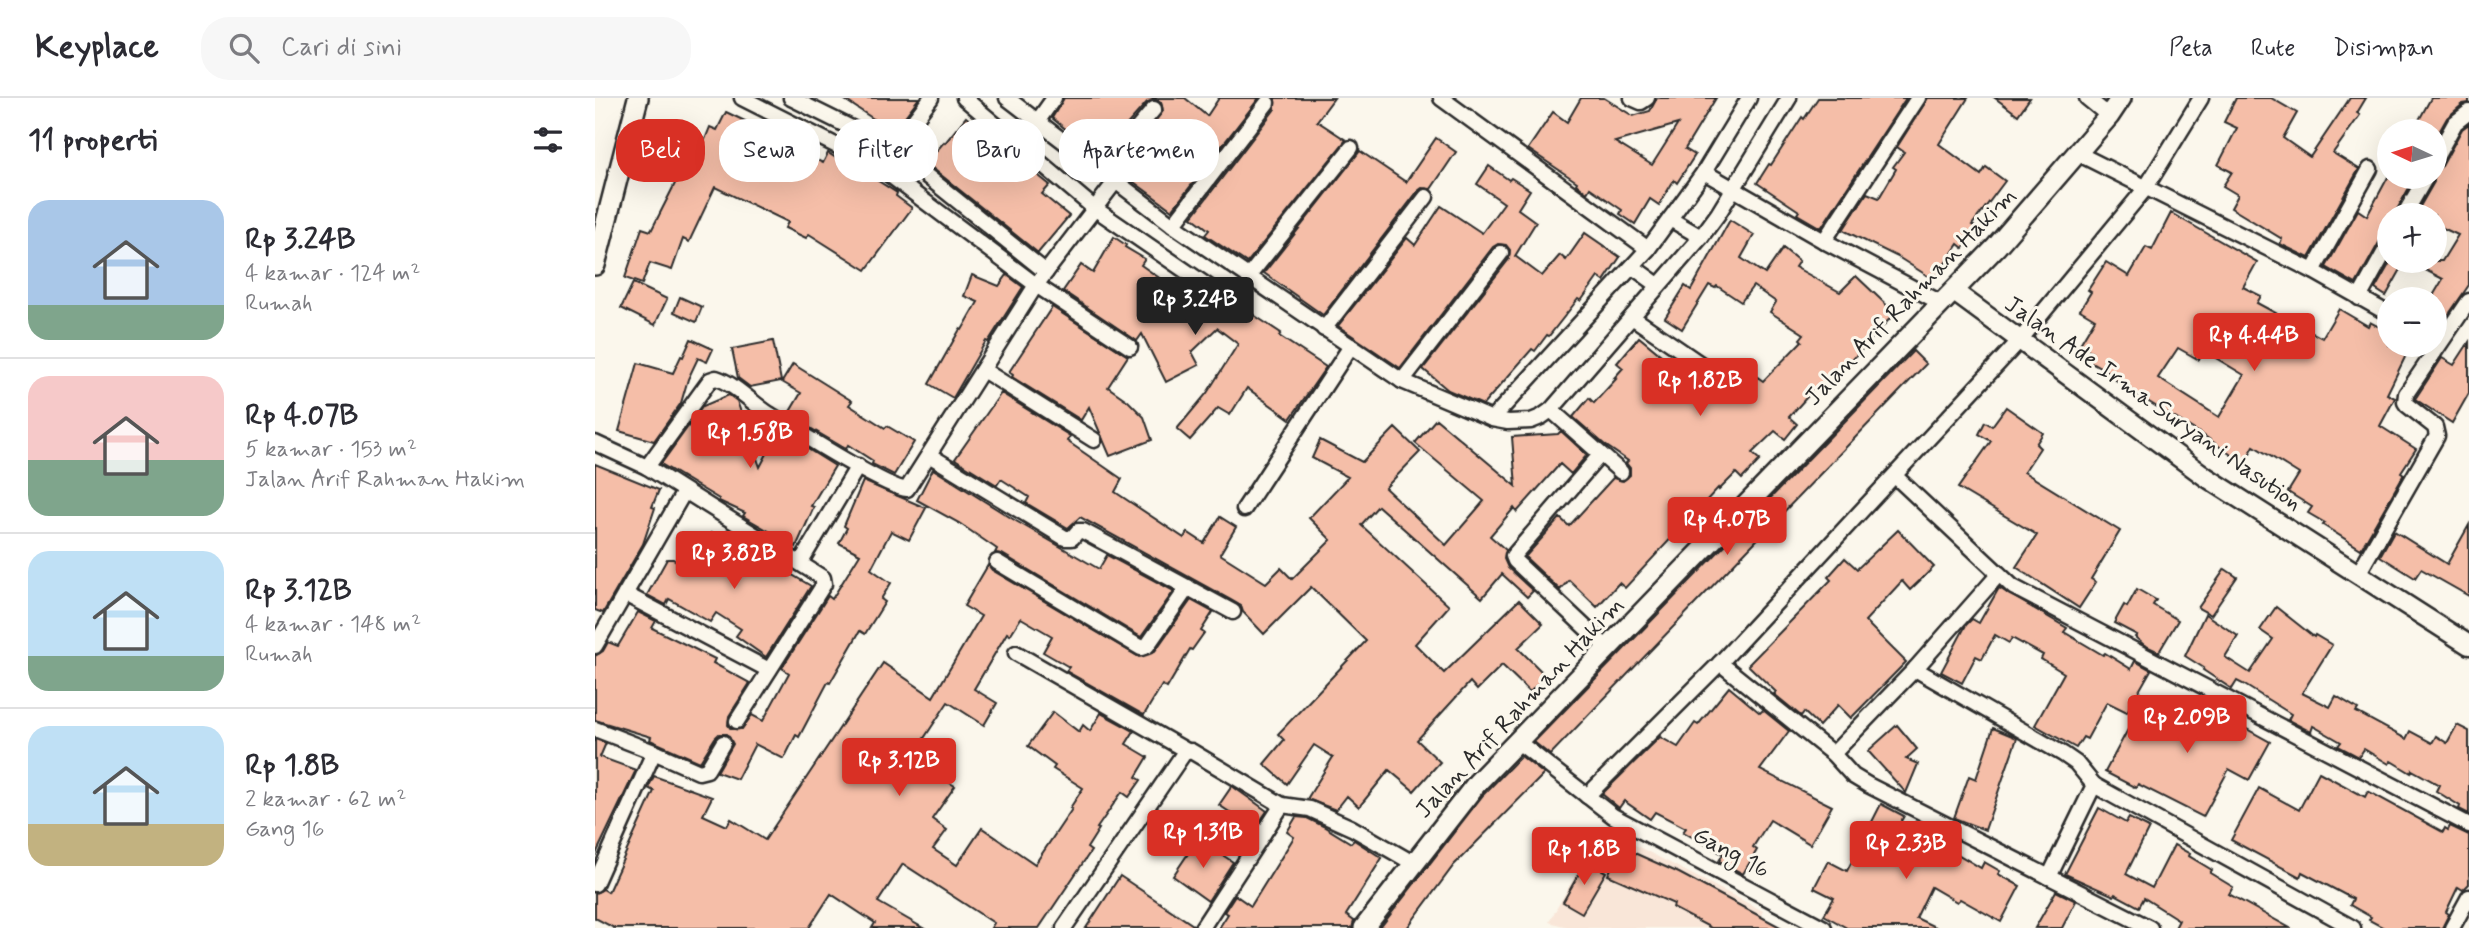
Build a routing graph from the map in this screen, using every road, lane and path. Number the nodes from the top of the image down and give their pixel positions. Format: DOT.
graph roads {
  1 [pos="638,98"];
  2 [pos="742,98"];
  3 [pos="791,98"];
  4 [pos="931,98"];
  5 [pos="964,98"];
  6 [pos="1007,98"];
  7 [pos="1054,98"];
  8 [pos="1441,98"];
  9 [pos="1632,98"];
  10 [pos="1647,98"];
  11 [pos="1749,98"];
  12 [pos="1789,98"];
  13 [pos="1918,98"];
  14 [pos="2087,98"];
  15 [pos="2122,98"];
  16 [pos="2201,98"];
  17 [pos="1266,103"];
  18 [pos="1154,109"];
  19 [pos="2469,112"];
  20 [pos="2109,116"];
  21 [pos="834,119"];
  22 [pos="915,119"];
  23 [pos="1033,119"];
  24 [pos="1039,119"];
  25 [pos="1146,119"];
  26 [pos="1045,128"];
  27 [pos="2447,137"];
  28 [pos="1059,139"];
  29 [pos="834,144"];
  30 [pos="1351,148"];
  31 [pos="2077,153"];
  32 [pos="2370,169"];
  33 [pos="1704,172"];
  34 [pos="899,182"];
  35 [pos="934,182"];
  36 [pos="1115,182"];
  37 [pos="2145,189"];
  38 [pos="1732,190"];
  39 [pos="1426,197"];
  40 [pos="1094,208"];
  41 [pos="1670,219"];
  42 [pos="1173,225"];
  43 [pos="1701,237"];
  44 [pos="1824,242"];
  45 [pos="1648,249"];
  46 [pos="1501,253"];
  47 [pos="595,265"];
  48 [pos="2377,265"];
  49 [pos="1633,267"];
  50 [pos="2313,271"];
  51 [pos="1046,272"];
  52 [pos="1248,277"];
  53 [pos="1036,285"];
  54 [pos="1658,285"];
  55 [pos="1947,297"];
  56 [pos="1225,298"];
  57 [pos="2359,298"];
  58 [pos="2469,301"];
  59 [pos="2377,308"];
  60 [pos="1632,317"];
  61 [pos="1324,328"];
  62 [pos="2447,328"];
  63 [pos="2020,340"];
  64 [pos="1350,346"];
  65 [pos="1130,347"];
  66 [pos="2428,357"];
  67 [pos="1703,365"];
  68 [pos="983,370"];
  69 [pos="1402,381"];
  70 [pos="1551,410"];
  71 [pos="1492,419"];
  72 [pos="1094,440"];
  73 [pos="595,443"];
  74 [pos="929,455"];
  75 [pos="1600,455"];
  76 [pos="858,466"];
  77 [pos="646,467"];
  78 [pos="1621,472"];
  79 [pos="1895,476"];
  80 [pos="684,492"];
  81 [pos="1244,509"];
  82 [pos="997,562"];
  83 [pos="800,563"];
  84 [pos="1999,574"];
  85 [pos="2358,574"];
  86 [pos="1188,587"];
  87 [pos="625,594"];
  88 [pos="1233,612"];
  89 [pos="2469,645"];
  90 [pos="595,646"];
  91 [pos="1607,648"];
  92 [pos="1016,653"];
  93 [pos="1720,663"];
  94 [pos="1915,669"];
  95 [pos="769,670"];
  96 [pos="737,721"];
  97 [pos="595,730"];
  98 [pos="1517,741"];
  99 [pos="723,743"];
  100 [pos="1189,751"];
  101 [pos="654,752"];
  102 [pos="1833,754"];
  103 [pos="2094,785"];
  104 [pos="1587,796"];
  105 [pos="1282,805"];
  106 [pos="2469,825"];
  107 [pos="1413,863"];
  108 [pos="2049,877"];
  109 [pos="595,884"];
  110 [pos="2469,897"];
  111 [pos="2456,927"];
  112 [pos="1064,928"];
  113 [pos="1202,928"];
  114 [pos="1364,928"];
  115 [pos="1825,928"];
  116 [pos="2150,928"];
  117 [pos="2353,928"];
  1 -- 47 [label="main road"];
  2 -- 29 [label="street"];
  3 -- 21 [label="street"];
  4 -- 22 [label="street"];
  5 -- 40 [label="street"];
  6 -- 23 [label="street"];
  7 -- 24 [label="street"];
  8 -- 45 [label="street"];
  9 -- 10 [label="street"];
  11 -- 33 [label="street"];
  12 -- 38 [label="street"];
  13 -- 44 [label="street"];
  14 -- 20 [label="street"];
  15 -- 20 [label="main road, Jalan Arif Rahman Hakim"];
  16 -- 37 [label="street"];
  17 -- 42 [label="street"];
  18 -- 25 [label="street"];
  19 -- 27 [label="street"];
  20 -- 31 [label="main road, Jalan Arif Rahman Hakim"];
  26 -- 28 [label="street"];
  30 -- 52 [label="street"];
  31 -- 37 [label="street"];
  31 -- 55 [label="main road, Jalan Arif Rahman Hakim"];
  32 -- 50 [label="street"];
  33 -- 38 [label="street"];
  33 -- 41 [label="street"];
  34 -- 53 [label="street"];
  35 -- 51 [label="street"];
  36 -- 40 [label="street"];
  36 -- 42 [label="street"];
  37 -- 50 [label="street"];
  37 -- 63 [label="street"];
  38 -- 43 [label="street"];
  38 -- 44 [label="street"];
  39 -- 61 [label="street"];
  40 -- 51 [label="street"];
  40 -- 56 [label="street"];
  41 -- 43 [label="street"];
  41 -- 45 [label="street"];
  42 -- 52 [label="street"];
  43 -- 54 [label="street"];
  44 -- 55 [label="street"];
  45 -- 49 [label="street"];
  46 -- 69 [label="street"];
  48 -- 57 [label="street"];
  49 -- 54 [label="street"];
  49 -- 71 [label="street"];
  50 -- 57 [label="street"];
  51 -- 53 [label="street"];
  52 -- 61 [label="street"];
  53 -- 65 [label="street"];
  53 -- 68 [label="street"];
  54 -- 60 [label="street"];
  55 -- 63 [label="street, Jalan Ade Irma Suryani Nasution"];
  55 -- 91 [label="main road, Jalan Arif Rahman Hakim"];
  57 -- 59 [label="street"];
  58 -- 62 [label="street"];
  60 -- 67 [label="street"];
  60 -- 70 [label="street"];
  61 -- 64 [label="street"];
  63 -- 79 [label="street"];
  63 -- 85 [label="street, Jalan Ade Irma Suryani Nasution"];
  64 -- 69 [label="street"];
  64 -- 81 [label="street"];
  66 -- 85 [label="street"];
  68 -- 72 [label="street"];
  68 -- 74 [label="street"];
  69 -- 71 [label="street"];
  70 -- 71 [label="street"];
  70 -- 75 [label="street"];
  73 -- 77 [label="street"];
  74 -- 76 [label="street"];
  74 -- 86 [label="street"];
  75 -- 78 [label="street"];
  75 -- 91 [label="street"];
  76 -- 77 [label="street"];
  76 -- 83 [label="street"];
  77 -- 80 [label="street"];
  79 -- 84 [label="street"];
  79 -- 93 [label="street"];
  80 -- 83 [label="street"];
  80 -- 87 [label="street"];
  82 -- 86 [label="street"];
  83 -- 95 [label="street"];
  84 -- 94 [label="street"];
  84 -- 106 [label="street"];
  85 -- 89 [label="street, Jalan Ade Irma Suryani Nasution"];
  86 -- 88 [label="street"];
  87 -- 90 [label="street"];
  87 -- 95 [label="street"];
  91 -- 98 [label="main road, Jalan Arif Rahman Hakim"];
  92 -- 100 [label="street"];
  93 -- 102 [label="street"];
  93 -- 104 [label="street"];
  94 -- 102 [label="street"];
  94 -- 103 [label="street"];
  95 -- 96 [label="street"];
  97 -- 101 [label="street"];
  98 -- 104 [label="street, Gang 16"];
  98 -- 107 [label="main road, Jalan Arif Rahman Hakim"];
  99 -- 101 [label="street"];
  100 -- 105 [label="street"];
  100 -- 112 [label="street"];
  101 -- 109 [label="street"];
  102 -- 108 [label="street"];
  103 -- 108 [label="street"];
  103 -- 117 [label="street"];
  104 -- 115 [label="street, Gang 16"];
  105 -- 107 [label="street"];
  105 -- 113 [label="street"];
  107 -- 114 [label="main road, Jalan Arif Rahman Hakim"];
  108 -- 116 [label="street"];
  110 -- 111 [label="street"];
}
